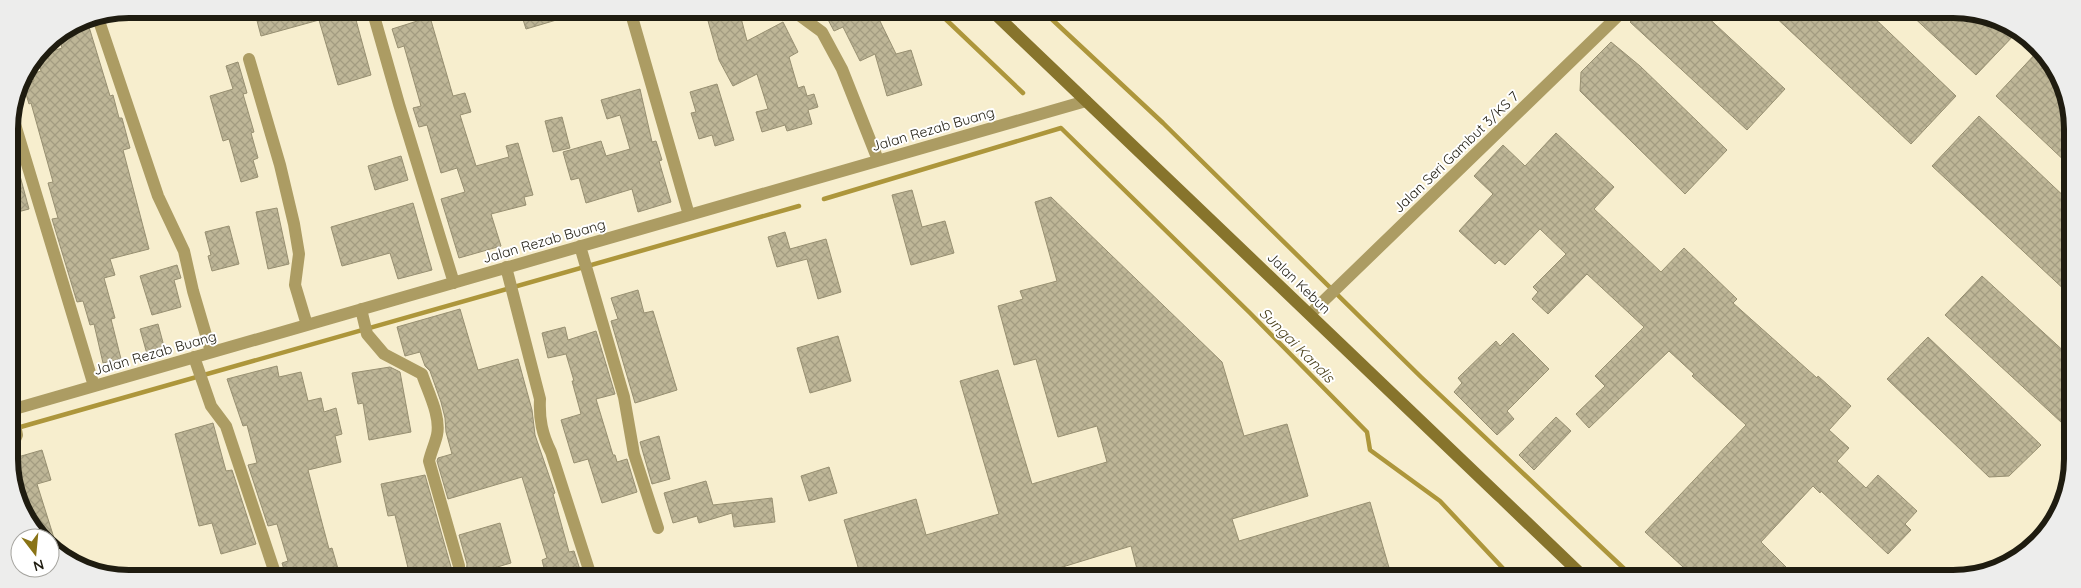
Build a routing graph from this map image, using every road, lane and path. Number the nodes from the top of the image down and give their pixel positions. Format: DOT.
graph roads {
  1 [pos="374,18"];
  2 [pos="632,18"];
  3 [pos="803,18"];
  4 [pos="999,18"];
  5 [pos="1616,18"];
  6 [pos="99,21"];
  7 [pos="249,59"];
  8 [pos="1086,100"];
  9 [pos="18,134"];
  10 [pos="878,160"];
  11 [pos="689,215"];
  12 [pos="582,250"];
  13 [pos="507,273"];
  14 [pos="454,282"];
  15 [pos="362,313"];
  16 [pos="1310,314"];
  17 [pos="307,325"];
  18 [pos="211,352"];
  19 [pos="196,361"];
  20 [pos="94,386"];
  21 [pos="18,411"];
  22 [pos="658,528"];
  23 [pos="274,570"];
  24 [pos="459,570"];
  25 [pos="589,570"];
  26 [pos="1577,570"];
  1 -- 14 [label="street"];
  2 -- 11 [label="street"];
  3 -- 10 [label="street"];
  4 -- 8 [label="main road, Jalan Kebun"];
  5 -- 16 [label="street, Jalan Seri Gambut 3/KS 7"];
  6 -- 18 [label="street"];
  7 -- 17 [label="street"];
  8 -- 10 [label="street, Jalan Rezab Buang"];
  8 -- 16 [label="main road, Jalan Kebun"];
  9 -- 20 [label="street"];
  10 -- 11 [label="street, Jalan Rezab Buang"];
  11 -- 12 [label="street, Jalan Rezab Buang"];
  12 -- 13 [label="street, Jalan Rezab Buang"];
  12 -- 22 [label="street"];
  13 -- 14 [label="street, Jalan Rezab Buang"];
  13 -- 25 [label="street"];
  14 -- 15 [label="street, Jalan Rezab Buang"];
  15 -- 17 [label="street, Jalan Rezab Buang"];
  15 -- 24 [label="street"];
  16 -- 26 [label="main road, Jalan Kebun"];
  17 -- 18 [label="street, Jalan Rezab Buang"];
  18 -- 19 [label="street, Jalan Rezab Buang"];
  19 -- 20 [label="street, Jalan Rezab Buang"];
  19 -- 23 [label="street"];
  20 -- 21 [label="street, Jalan Rezab Buang"];
}
